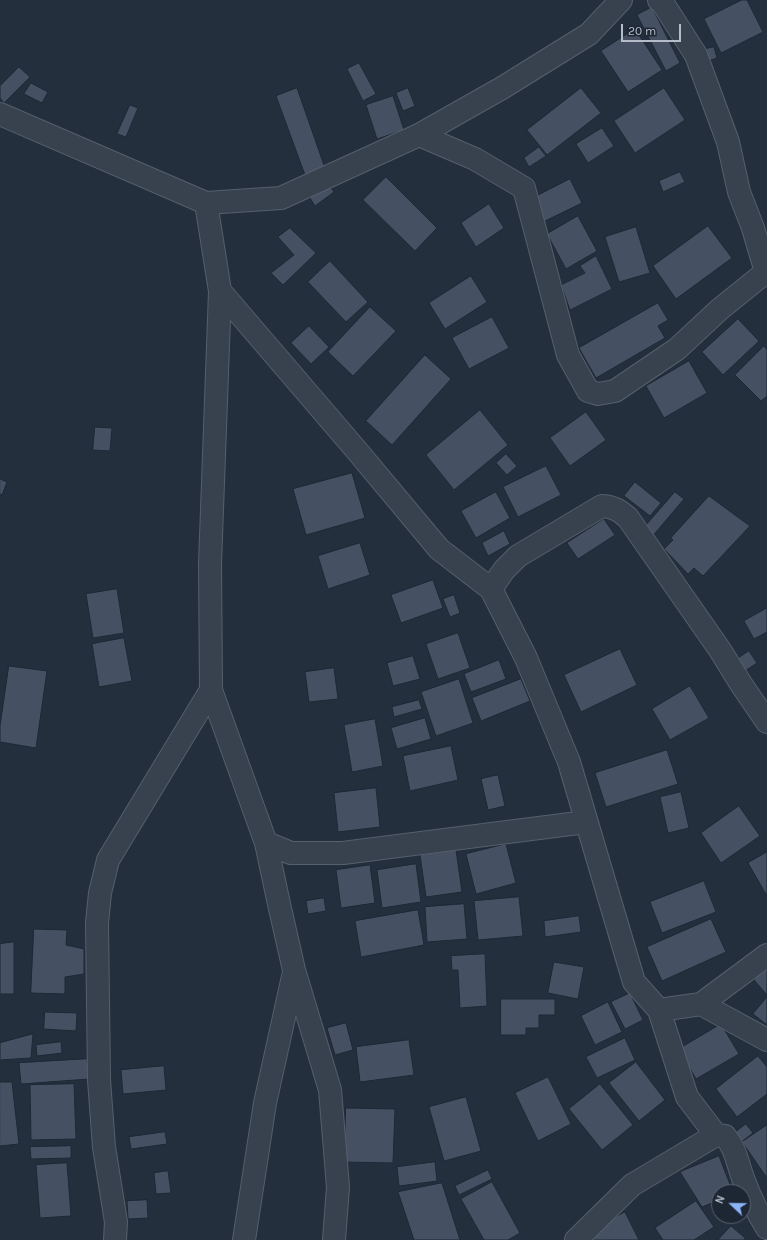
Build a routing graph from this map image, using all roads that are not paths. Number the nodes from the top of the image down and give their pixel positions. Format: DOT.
graph roads {
  1 [pos="621,0"];
  2 [pos="659,0"];
  3 [pos="0,114"];
  4 [pos="419,135"];
  5 [pos="206,203"];
  6 [pos="220,291"];
  7 [pos="491,589"];
  8 [pos="211,690"];
  9 [pos="767,722"];
  10 [pos="586,822"];
  11 [pos="266,843"];
  12 [pos="767,954"];
  13 [pos="294,970"];
  14 [pos="701,1004"];
  15 [pos="659,1010"];
  16 [pos="767,1040"];
  17 [pos="716,1135"];
  18 [pos="767,1228"];
  19 [pos="115,1240"];
  20 [pos="244,1240"];
  21 [pos="334,1240"];
  22 [pos="576,1240"];
  1 -- 4 [label="street"];
  2 -- 4 [label="street"];
  3 -- 5 [label="street"];
  4 -- 5 [label="street"];
  5 -- 6 [label="street"];
  6 -- 7 [label="street"];
  6 -- 8 [label="street"];
  7 -- 9 [label="street"];
  7 -- 10 [label="street"];
  8 -- 11 [label="street"];
  8 -- 19 [label="street"];
  10 -- 11 [label="street"];
  10 -- 15 [label="street"];
  11 -- 13 [label="street"];
  12 -- 14 [label="street"];
  13 -- 20 [label="street"];
  13 -- 21 [label="street"];
  14 -- 15 [label="street"];
  14 -- 16 [label="street"];
  15 -- 17 [label="street"];
  17 -- 18 [label="street"];
  17 -- 22 [label="street"];
}
